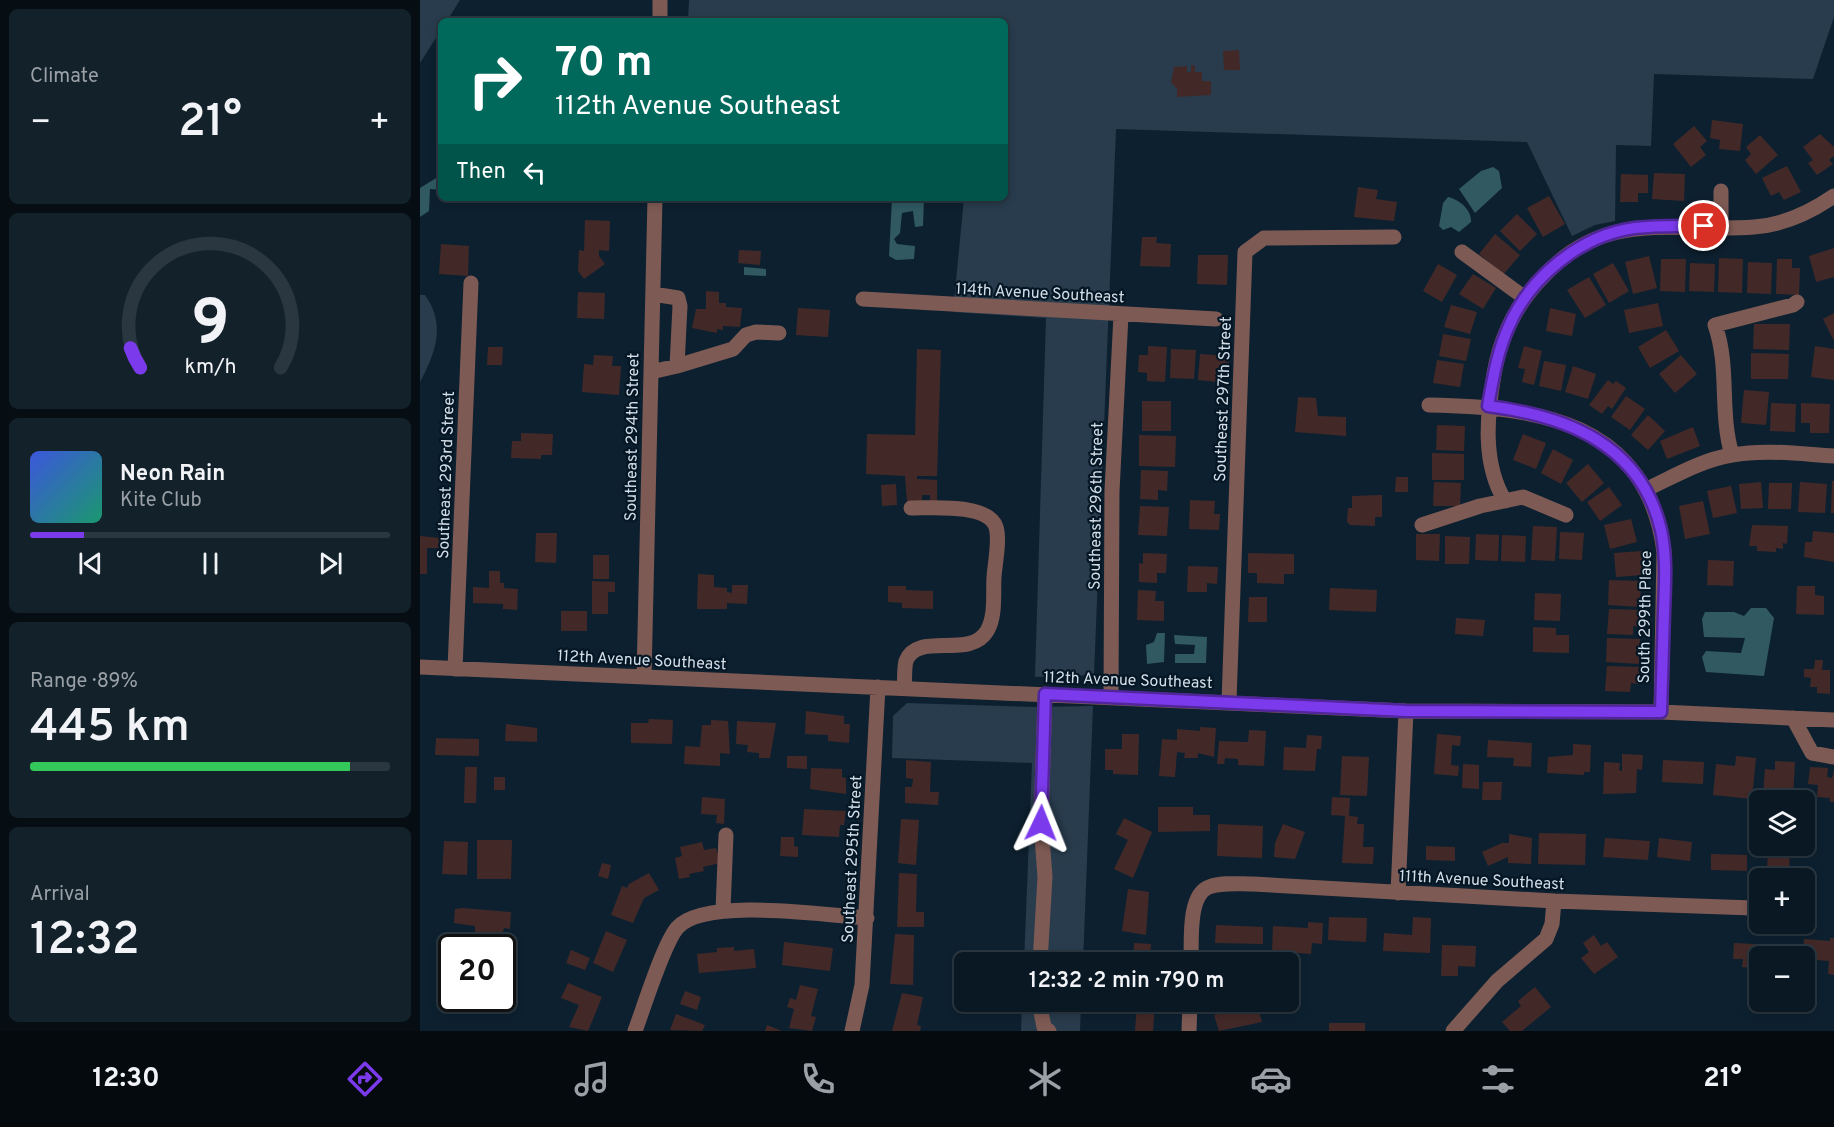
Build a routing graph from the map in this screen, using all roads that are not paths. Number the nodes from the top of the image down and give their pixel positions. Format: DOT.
graph roads {
  1 [pos="660,0"];
  2 [pos="660,18"];
  3 [pos="1721,191"];
  4 [pos="1834,196"];
  5 [pos="655,201"];
  6 [pos="1721,227"];
  7 [pos="1394,237"];
  8 [pos="1462,252"];
  9 [pos="471,283"];
  10 [pos="653,294"];
  11 [pos="1525,298"];
  12 [pos="863,299"];
  13 [pos="1797,302"];
  14 [pos="1121,315"];
  15 [pos="1216,319"];
  16 [pos="779,333"];
  17 [pos="677,366"];
  18 [pos="651,372"];
  19 [pos="1429,405"];
  20 [pos="1488,406"];
  21 [pos="1732,455"];
  22 [pos="1834,456"];
  23 [pos="1645,490"];
  24 [pos="1505,501"];
  25 [pos="911,508"];
  26 [pos="1566,515"];
  27 [pos="1422,525"];
  28 [pos="420,667"];
  29 [pos="455,669"];
  30 [pos="644,677"];
  31 [pos="878,687"];
  32 [pos="904,688"];
  33 [pos="1045,694"];
  34 [pos="1111,697"];
  35 [pos="1229,701"];
  36 [pos="1406,711"];
  37 [pos="1661,712"];
  38 [pos="1793,718"];
  39 [pos="1834,720"];
  40 [pos="1834,757"];
  41 [pos="726,835"];
  42 [pos="1398,893"];
  43 [pos="1554,901"];
  44 [pos="1749,908"];
  45 [pos="723,910"];
  46 [pos="867,918"];
  47 [pos="1041,952"];
  48 [pos="1192,952"];
  49 [pos="1041,1012"];
  50 [pos="1190,1012"];
  51 [pos="635,1031"];
  52 [pos="852,1031"];
  53 [pos="1049,1031"];
  54 [pos="1189,1031"];
  55 [pos="1453,1031"];
  1 -- 2 [label="street"];
  3 -- 6 [label="street"];
  4 -- 6 [label="street"];
  5 -- 10 [label="street, Southeast 294th Street"];
  6 -- 11 [label="street"];
  7 -- 35 [label="street, Southeast 297th Street"];
  8 -- 11 [label="street"];
  9 -- 29 [label="street, Southeast 293rd Street"];
  10 -- 17 [label="street"];
  10 -- 18 [label="street, Southeast 294th Street"];
  11 -- 20 [label="street"];
  12 -- 14 [label="street, 114th Avenue Southeast"];
  13 -- 21 [label="street"];
  14 -- 15 [label="street, 114th Avenue Southeast"];
  14 -- 34 [label="street, Southeast 296th Street"];
  16 -- 17 [label="street"];
  17 -- 18 [label="street"];
  18 -- 30 [label="street, Southeast 294th Street"];
  19 -- 20 [label="street, South 299th Place"];
  20 -- 23 [label="street, South 299th Place"];
  20 -- 24 [label="street"];
  21 -- 22 [label="street"];
  21 -- 23 [label="street"];
  23 -- 37 [label="street, South 299th Place"];
  24 -- 26 [label="street"];
  24 -- 27 [label="street"];
  25 -- 32 [label="street"];
  28 -- 29 [label="street, 112th Avenue Southeast"];
  29 -- 30 [label="street, 112th Avenue Southeast"];
  30 -- 31 [label="street, 112th Avenue Southeast"];
  31 -- 32 [label="street, 112th Avenue Southeast"];
  31 -- 46 [label="street, Southeast 295th Street"];
  32 -- 33 [label="street, 112th Avenue Southeast"];
  33 -- 34 [label="street, 112th Avenue Southeast"];
  33 -- 47 [label="street"];
  34 -- 35 [label="street, 112th Avenue Southeast"];
  35 -- 36 [label="street, 112th Avenue Southeast"];
  36 -- 37 [label="street, 112th Avenue Southeast"];
  36 -- 42 [label="street"];
  37 -- 38 [label="street, 112th Avenue Southeast"];
  38 -- 39 [label="street, 112th Avenue Southeast"];
  38 -- 40 [label="street"];
  41 -- 45 [label="street"];
  42 -- 43 [label="street, 111th Avenue Southeast"];
  42 -- 48 [label="street, 111th Avenue Southeast"];
  43 -- 44 [label="street, 111th Avenue Southeast"];
  43 -- 55 [label="street"];
  45 -- 46 [label="street"];
  45 -- 51 [label="street"];
  46 -- 52 [label="street, Southeast 295th Street"];
  49 -- 53 [label="street"];
  50 -- 54 [label="street"];
}
